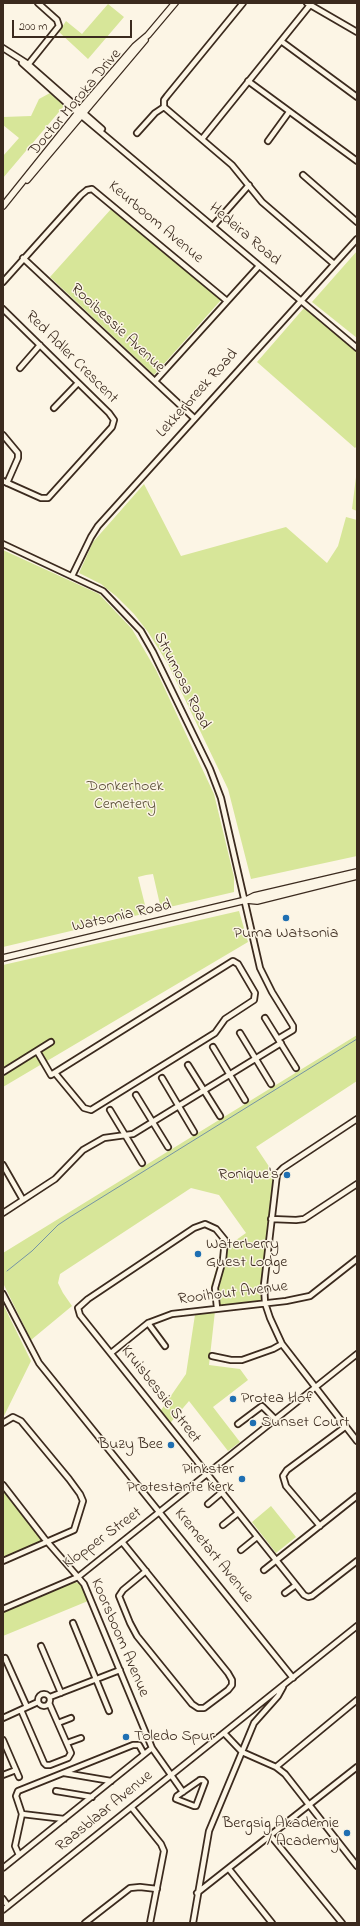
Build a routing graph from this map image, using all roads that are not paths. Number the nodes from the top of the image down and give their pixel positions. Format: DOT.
graph roads {
  1 [pos="38,3"];
  2 [pos="175,3"];
  3 [pos="243,3"];
  4 [pos="309,4"];
  5 [pos="357,32"];
  6 [pos="281,41"];
  7 [pos="3,48"];
  8 [pos="25,65"];
  9 [pos="248,81"];
  10 [pos="357,97"];
  11 [pos="164,107"];
  12 [pos="289,112"];
  13 [pos="81,114"];
  14 [pos="137,133"];
  15 [pos="202,139"];
  16 [pos="268,142"];
  17 [pos="357,162"];
  18 [pos="303,175"];
  19 [pos="248,185"];
  20 [pos="3,206"];
  21 [pos="357,222"];
  22 [pos="213,226"];
  23 [pos="357,239"];
  24 [pos="23,258"];
  25 [pos="334,264"];
  26 [pos="259,266"];
  27 [pos="3,282"];
  28 [pos="301,300"];
  29 [pos="227,301"];
  30 [pos="3,309"];
  31 [pos="40,345"];
  32 [pos="357,348"];
  33 [pos="20,368"];
  34 [pos="155,381"];
  35 [pos="78,383"];
  36 [pos="54,408"];
  37 [pos="194,418"];
  38 [pos="3,435"];
  39 [pos="5,482"];
  40 [pos="3,544"];
  41 [pos="72,576"];
  42 [pos="357,872"];
  43 [pos="357,876"];
  44 [pos="246,900"];
  45 [pos="3,958"];
  46 [pos="265,1018"];
  47 [pos="240,1033"];
  48 [pos="279,1041"];
  49 [pos="51,1042"];
  50 [pos="213,1047"];
  51 [pos="37,1051"];
  52 [pos="256,1059"];
  53 [pos="188,1065"];
  54 [pos="296,1068"];
  55 [pos="3,1072"];
  56 [pos="55,1073"];
  57 [pos="230,1074"];
  58 [pos="162,1078"];
  59 [pos="270,1084"];
  60 [pos="204,1090"];
  61 [pos="136,1095"];
  62 [pos="245,1100"];
  63 [pos="178,1106"];
  64 [pos="110,1110"];
  65 [pos="220,1116"];
  66 [pos="357,1119"];
  67 [pos="153,1122"];
  68 [pos="194,1132"];
  69 [pos="126,1135"];
  70 [pos="168,1147"];
  71 [pos="142,1163"];
  72 [pos="3,1165"];
  73 [pos="357,1184"];
  74 [pos="23,1200"];
  75 [pos="3,1213"];
  76 [pos="271,1219"];
  77 [pos="357,1259"];
  78 [pos="3,1294"];
  79 [pos="265,1303"];
  80 [pos="218,1308"];
  81 [pos="148,1324"];
  82 [pos="282,1344"];
  83 [pos="165,1346"];
  84 [pos="111,1353"];
  85 [pos="357,1354"];
  86 [pos="212,1356"];
  87 [pos="315,1388"];
  88 [pos="276,1420"];
  89 [pos="3,1423"];
  90 [pos="238,1424"];
  91 [pos="345,1427"];
  92 [pos="357,1441"];
  93 [pos="206,1475"];
  94 [pos="3,1486"];
  95 [pos="221,1493"];
  96 [pos="357,1496"];
  97 [pos="208,1504"];
  98 [pos="161,1512"];
  99 [pos="238,1513"];
  100 [pos="223,1525"];
  101 [pos="320,1526"];
  102 [pos="257,1537"];
  103 [pos="48,1542"];
  104 [pos="123,1543"];
  105 [pos="241,1550"];
  106 [pos="276,1560"];
  107 [pos="3,1561"];
  108 [pos="357,1561"];
  109 [pos="264,1570"];
  110 [pos="146,1571"];
  111 [pos="78,1577"];
  112 [pos="296,1585"];
  113 [pos="285,1593"];
  114 [pos="3,1608"];
  115 [pos="73,1623"];
  116 [pos="357,1626"];
  117 [pos="41,1646"];
  118 [pos="5,1658"];
  119 [pos="120,1670"];
  120 [pos="293,1678"];
  121 [pos="96,1679"];
  122 [pos="285,1684"];
  123 [pos="60,1693"];
  124 [pos="50,1697"];
  125 [pos="357,1700"];
  126 [pos="38,1702"];
  127 [pos="50,1703"];
  128 [pos="27,1707"];
  129 [pos="21,1710"];
  130 [pos="109,1711"];
  131 [pos="3,1718"];
  132 [pos="71,1718"];
  133 [pos="58,1723"];
  134 [pos="224,1733"];
  135 [pos="81,1738"];
  136 [pos="3,1740"];
  137 [pos="67,1744"];
  138 [pos="152,1748"];
  139 [pos="5,1749"];
  140 [pos="242,1752"];
  141 [pos="144,1754"];
  142 [pos="357,1767"];
  143 [pos="276,1768"];
  144 [pos="16,1770"];
  145 [pos="64,1773"];
  146 [pos="3,1775"];
  147 [pos="172,1775"];
  148 [pos="19,1778"];
  149 [pos="111,1781"];
  150 [pos="56,1791"];
  151 [pos="183,1792"];
  152 [pos="92,1797"];
  153 [pos="309,1805"];
  154 [pos="132,1808"];
  155 [pos="22,1814"];
  156 [pos="64,1819"];
  157 [pos="271,1836"];
  158 [pos="19,1855"];
  159 [pos="357,1866"];
  160 [pos="3,1868"];
  161 [pos="228,1869"];
  162 [pos="157,1889"];
  163 [pos="197,1893"];
  164 [pos="3,1899"];
  165 [pos="8,1906"];
  166 [pos="3,1910"];
  167 [pos="86,1923"];
  168 [pos="150,1923"];
  169 [pos="193,1923"];
  170 [pos="272,1923"];
  171 [pos="342,1923"];
  1 -- 8 [label="street"];
  2 -- 13 [label="main road, Doctor Moroka Drive"];
  3 -- 11 [label="street"];
  4 -- 5 [label="street"];
  4 -- 6 [label="street"];
  6 -- 9 [label="street"];
  6 -- 10 [label="street"];
  7 -- 8 [label="street, Hedeira Road"];
  8 -- 13 [label="street, Hedeira Road"];
  9 -- 12 [label="street"];
  9 -- 15 [label="street"];
  11 -- 14 [label="street"];
  11 -- 15 [label="street"];
  12 -- 16 [label="street"];
  12 -- 17 [label="street"];
  13 -- 20 [label="main road, Doctor Moroka Drive"];
  13 -- 22 [label="street, Hedeira Road"];
  15 -- 19 [label="street"];
  18 -- 21 [label="street"];
  19 -- 22 [label="street"];
  19 -- 25 [label="street"];
  22 -- 26 [label="street, Hedeira Road"];
  23 -- 25 [label="street, Lekkerbreek Road"];
  24 -- 27 [label="street, Keurboom Avenue"];
  24 -- 29 [label="street, Keurboom Avenue"];
  24 -- 34 [label="street, Rooibessie Avenue"];
  25 -- 28 [label="street, Lekkerbreek Road"];
  26 -- 28 [label="street, Hedeira Road"];
  26 -- 29 [label="street"];
  28 -- 32 [label="street, Hedeira Road"];
  28 -- 37 [label="street, Lekkerbreek Road"];
  29 -- 34 [label="street"];
  30 -- 31 [label="street, Red Adler Crescent"];
  31 -- 33 [label="street"];
  31 -- 35 [label="street, Red Adler Crescent"];
  34 -- 37 [label="street, Rooibessie Avenue"];
  35 -- 36 [label="street"];
  35 -- 39 [label="street, Red Adler Crescent"];
  37 -- 41 [label="street, Lekkerbreek Road"];
  38 -- 39 [label="street"];
  40 -- 41 [label="street, Strumosa Road"];
  41 -- 44 [label="street, Strumosa Road"];
  42 -- 44 [label="main road, Watsonia Road"];
  43 -- 44 [label="main road, Watsonia Road"];
  44 -- 45 [label="main road, Watsonia Road"];
  44 -- 48 [label="street, Strumosa Road"];
  46 -- 48 [label="street"];
  47 -- 52 [label="street"];
  48 -- 52 [label="street"];
  48 -- 54 [label="street"];
  49 -- 51 [label="street"];
  50 -- 57 [label="street"];
  51 -- 55 [label="street"];
  51 -- 56 [label="street"];
  52 -- 57 [label="street"];
  52 -- 59 [label="street"];
  53 -- 60 [label="street"];
  56 -- 56 [label="street"];
  57 -- 60 [label="street"];
  57 -- 62 [label="street"];
  58 -- 63 [label="street"];
  60 -- 63 [label="street"];
  60 -- 65 [label="street"];
  61 -- 67 [label="street"];
  63 -- 67 [label="street"];
  63 -- 68 [label="street"];
  64 -- 69 [label="street"];
  66 -- 76 [label="street"];
  67 -- 69 [label="street"];
  67 -- 70 [label="street"];
  69 -- 71 [label="street"];
  69 -- 74 [label="street"];
  72 -- 74 [label="street"];
  73 -- 76 [label="street"];
  74 -- 75 [label="street"];
  76 -- 79 [label="street"];
  77 -- 79 [label="street, Rooihout Avenue"];
  78 -- 98 [label="street, Kremetart Avenue"];
  79 -- 80 [label="street, Rooihout Avenue"];
  79 -- 82 [label="street"];
  80 -- 81 [label="street, Rooihout Avenue"];
  80 -- 84 [label="street, Kruisbessie Street"];
  81 -- 83 [label="street"];
  81 -- 84 [label="street, Rooihout Avenue"];
  82 -- 86 [label="street"];
  82 -- 87 [label="street"];
  84 -- 93 [label="street, Kruisbessie Street"];
  85 -- 87 [label="street, Klopper Street"];
  87 -- 88 [label="street, Klopper Street"];
  87 -- 91 [label="street"];
  88 -- 90 [label="street"];
  88 -- 93 [label="street, Klopper Street"];
  89 -- 103 [label="street"];
  91 -- 92 [label="street"];
  91 -- 101 [label="street"];
  93 -- 95 [label="street, Kruisbessie Street"];
  93 -- 98 [label="street, Klopper Street"];
  94 -- 103 [label="street, Koorsboom Avenue"];
  95 -- 97 [label="street"];
  95 -- 99 [label="street, Kruisbessie Street"];
  96 -- 101 [label="street"];
  98 -- 104 [label="street, Klopper Street"];
  98 -- 120 [label="street, Kremetart Avenue"];
  99 -- 100 [label="street"];
  99 -- 102 [label="street, Kruisbessie Street"];
  101 -- 106 [label="street"];
  102 -- 105 [label="street"];
  102 -- 106 [label="street, Kruisbessie Street"];
  103 -- 107 [label="street"];
  103 -- 111 [label="street, Koorsboom Avenue"];
  104 -- 110 [label="street"];
  104 -- 111 [label="street, Klopper Street"];
  106 -- 109 [label="street"];
  106 -- 112 [label="street, Kruisbessie Street"];
  108 -- 112 [label="street, Kruisbessie Street"];
  110 -- 110 [label="street"];
  111 -- 114 [label="street, Klopper Street"];
  111 -- 119 [label="street, Koorsboom Avenue"];
  112 -- 113 [label="street"];
  115 -- 121 [label="street"];
  116 -- 120 [label="street, Raasblaar Avenue"];
  117 -- 123 [label="street"];
  118 -- 128 [label="street"];
  119 -- 121 [label="street"];
  119 -- 138 [label="street, Koorsboom Avenue"];
  120 -- 122 [label="street, Raasblaar Avenue"];
  121 -- 123 [label="street"];
  121 -- 130 [label="street"];
  122 -- 134 [label="street, Raasblaar Avenue"];
  122 -- 140 [label="street"];
  123 -- 124 [label="street"];
  124 -- 126 [label="street"];
  124 -- 127 [label="street"];
  125 -- 143 [label="street"];
  126 -- 127 [label="street"];
  126 -- 128 [label="street"];
  127 -- 133 [label="street"];
  128 -- 129 [label="street"];
  129 -- 131 [label="street"];
  129 -- 137 [label="street"];
  132 -- 133 [label="street"];
  133 -- 137 [label="street"];
  134 -- 140 [label="street"];
  134 -- 147 [label="street, Raasblaar Avenue"];
  135 -- 137 [label="street"];
  136 -- 139 [label="street"];
  138 -- 141 [label="street"];
  138 -- 147 [label="street, Koorsboom Avenue"];
  139 -- 144 [label="street"];
  140 -- 143 [label="street"];
  140 -- 163 [label="street"];
  141 -- 145 [label="street"];
  141 -- 149 [label="street"];
  142 -- 153 [label="street"];
  143 -- 153 [label="street"];
  144 -- 146 [label="street"];
  144 -- 148 [label="street"];
  145 -- 149 [label="street"];
  145 -- 155 [label="street"];
  147 -- 151 [label="street, Koorsboom Avenue"];
  147 -- 154 [label="street, Raasblaar Avenue"];
  149 -- 152 [label="street"];
  150 -- 152 [label="street"];
  151 -- 151 [label="street"];
  152 -- 156 [label="street"];
  153 -- 157 [label="street"];
  153 -- 159 [label="street"];
  154 -- 162 [label="street"];
  154 -- 165 [label="street, Raasblaar Avenue"];
  155 -- 156 [label="street"];
  155 -- 158 [label="street"];
  156 -- 158 [label="street"];
  157 -- 161 [label="street"];
  157 -- 171 [label="street"];
  158 -- 160 [label="street"];
  161 -- 163 [label="street"];
  161 -- 170 [label="street"];
  162 -- 167 [label="street"];
  162 -- 168 [label="street"];
  163 -- 169 [label="street"];
  164 -- 165 [label="street"];
  165 -- 166 [label="street, Raasblaar Avenue"];
}
